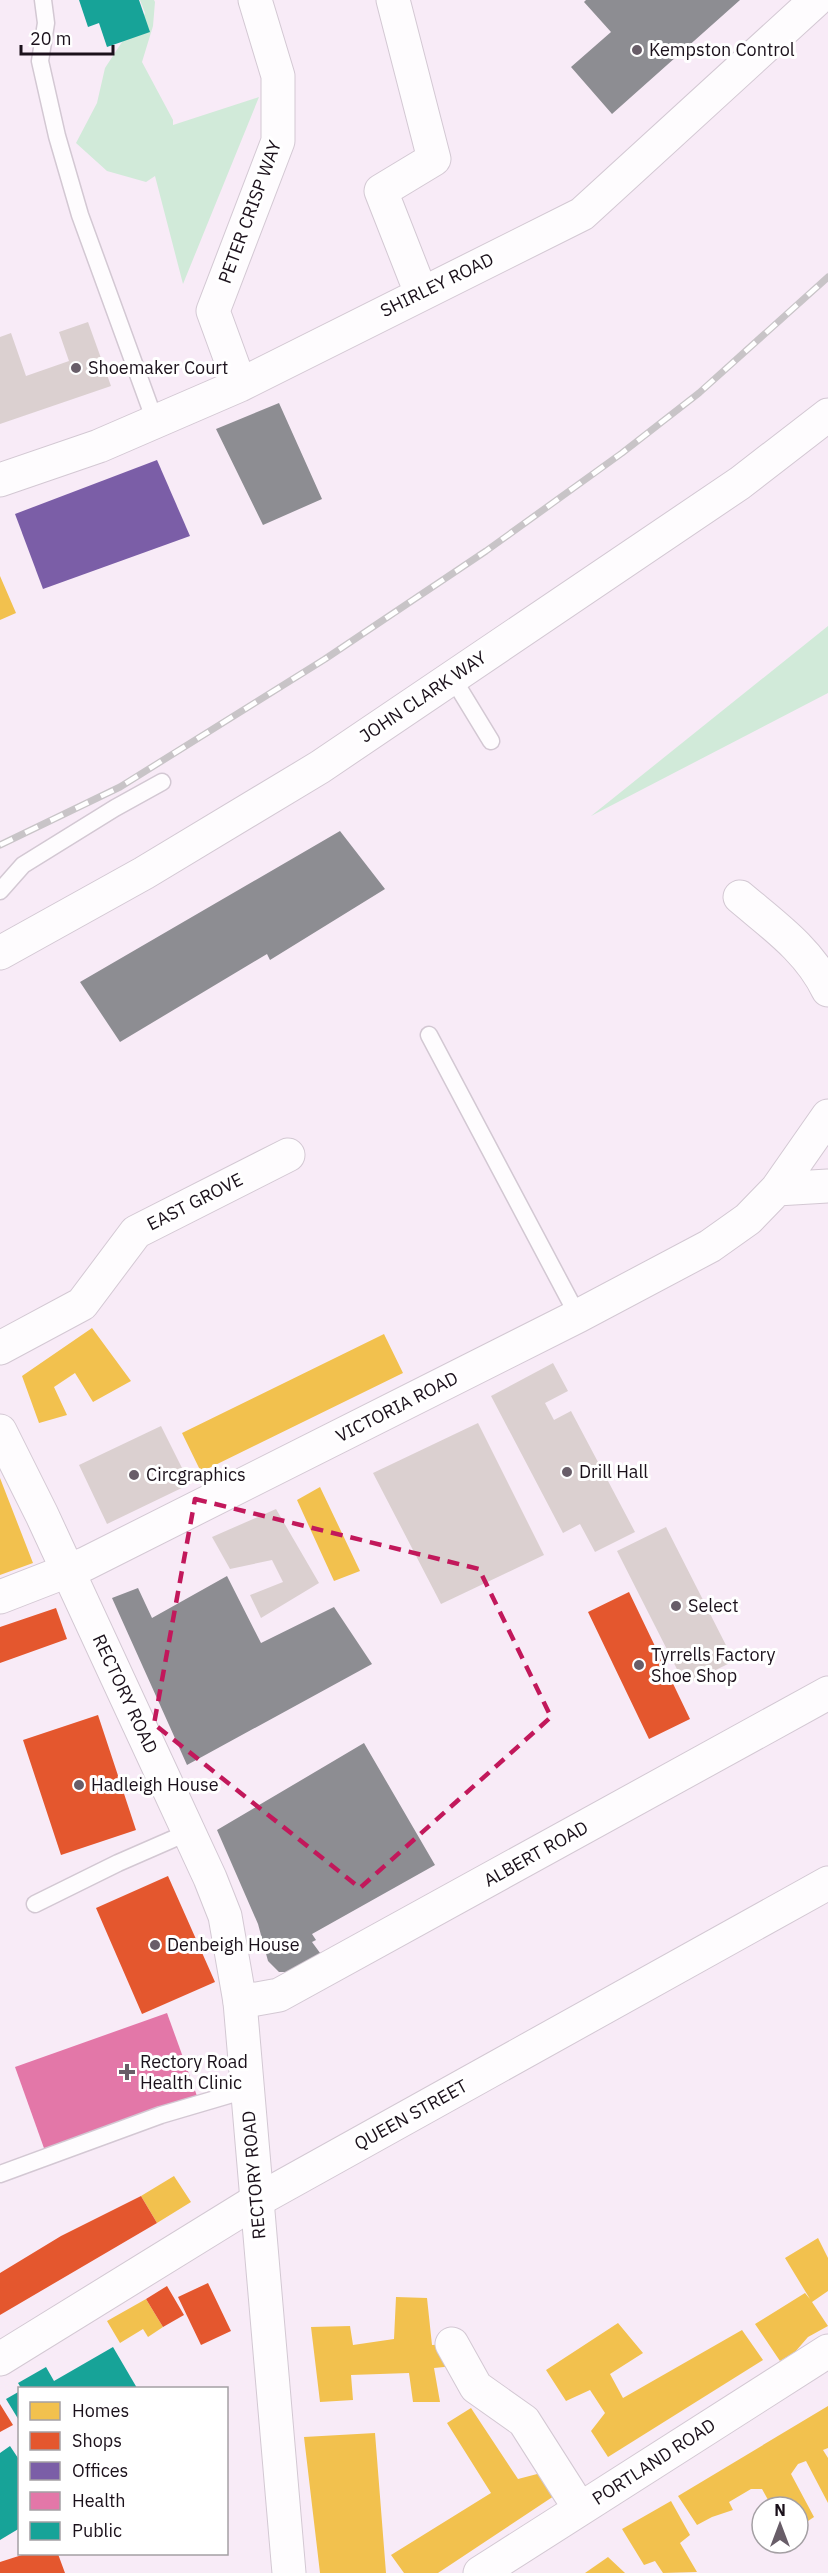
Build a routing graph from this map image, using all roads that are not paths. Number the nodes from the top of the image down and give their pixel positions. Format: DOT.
graph roads {
  1 [pos="43,0"];
  2 [pos="255,0"];
  3 [pos="393,0"];
  4 [pos="816,0"];
  5 [pos="421,292"];
  6 [pos="240,385"];
  7 [pos="828,415"];
  8 [pos="155,422"];
  9 [pos="0,480"];
  10 [pos="452,677"];
  11 [pos="491,741"];
  12 [pos="162,782"];
  13 [pos="0,891"];
  14 [pos="740,897"];
  15 [pos="0,953"];
  16 [pos="828,990"];
  17 [pos="429,1035"];
  18 [pos="828,1116"];
  19 [pos="288,1155"];
  20 [pos="828,1186"];
  21 [pos="777,1189"];
  22 [pos="578,1316"];
  23 [pos="0,1348"];
  24 [pos="0,1431"];
  25 [pos="68,1572"];
  26 [pos="0,1597"];
  27 [pos="828,1693"];
  28 [pos="189,1832"];
  29 [pos="828,1883"];
  30 [pos="35,1904"];
  31 [pos="240,2002"];
  32 [pos="246,2090"];
  33 [pos="0,2174"];
  34 [pos="256,2201"];
  35 [pos="452,2344"];
  36 [pos="828,2351"];
  37 [pos="0,2359"];
  38 [pos="580,2509"];
  39 [pos="289,2573"];
  40 [pos="480,2573"];
  1 -- 8 [label="lane"];
  2 -- 6 [label="street, PETER CRISP WAY"];
  3 -- 5 [label="street"];
  4 -- 5 [label="street, SHIRLEY ROAD"];
  5 -- 6 [label="street, SHIRLEY ROAD"];
  6 -- 8 [label="street, SHIRLEY ROAD"];
  7 -- 10 [label="street, JOHN CLARK WAY"];
  8 -- 9 [label="street, SHIRLEY ROAD"];
  10 -- 11 [label="lane"];
  10 -- 15 [label="street, JOHN CLARK WAY"];
  12 -- 13 [label="lane"];
  14 -- 16 [label="street"];
  17 -- 22 [label="lane"];
  18 -- 21 [label="street, VICTORIA ROAD"];
  19 -- 23 [label="street, EAST GROVE"];
  20 -- 21 [label="street"];
  21 -- 22 [label="street, VICTORIA ROAD"];
  22 -- 25 [label="street, VICTORIA ROAD"];
  24 -- 25 [label="street, RECTORY ROAD"];
  25 -- 26 [label="street, VICTORIA ROAD"];
  25 -- 28 [label="street, RECTORY ROAD"];
  27 -- 31 [label="street, ALBERT ROAD"];
  28 -- 30 [label="lane"];
  28 -- 31 [label="street, RECTORY ROAD"];
  29 -- 34 [label="street, QUEEN STREET"];
  31 -- 32 [label="street, RECTORY ROAD"];
  32 -- 33 [label="lane"];
  32 -- 34 [label="street, RECTORY ROAD"];
  34 -- 37 [label="street, QUEEN STREET"];
  34 -- 39 [label="street, RECTORY ROAD"];
  35 -- 38 [label="street"];
  36 -- 38 [label="street, PORTLAND ROAD"];
  38 -- 40 [label="street, PORTLAND ROAD"];
}
